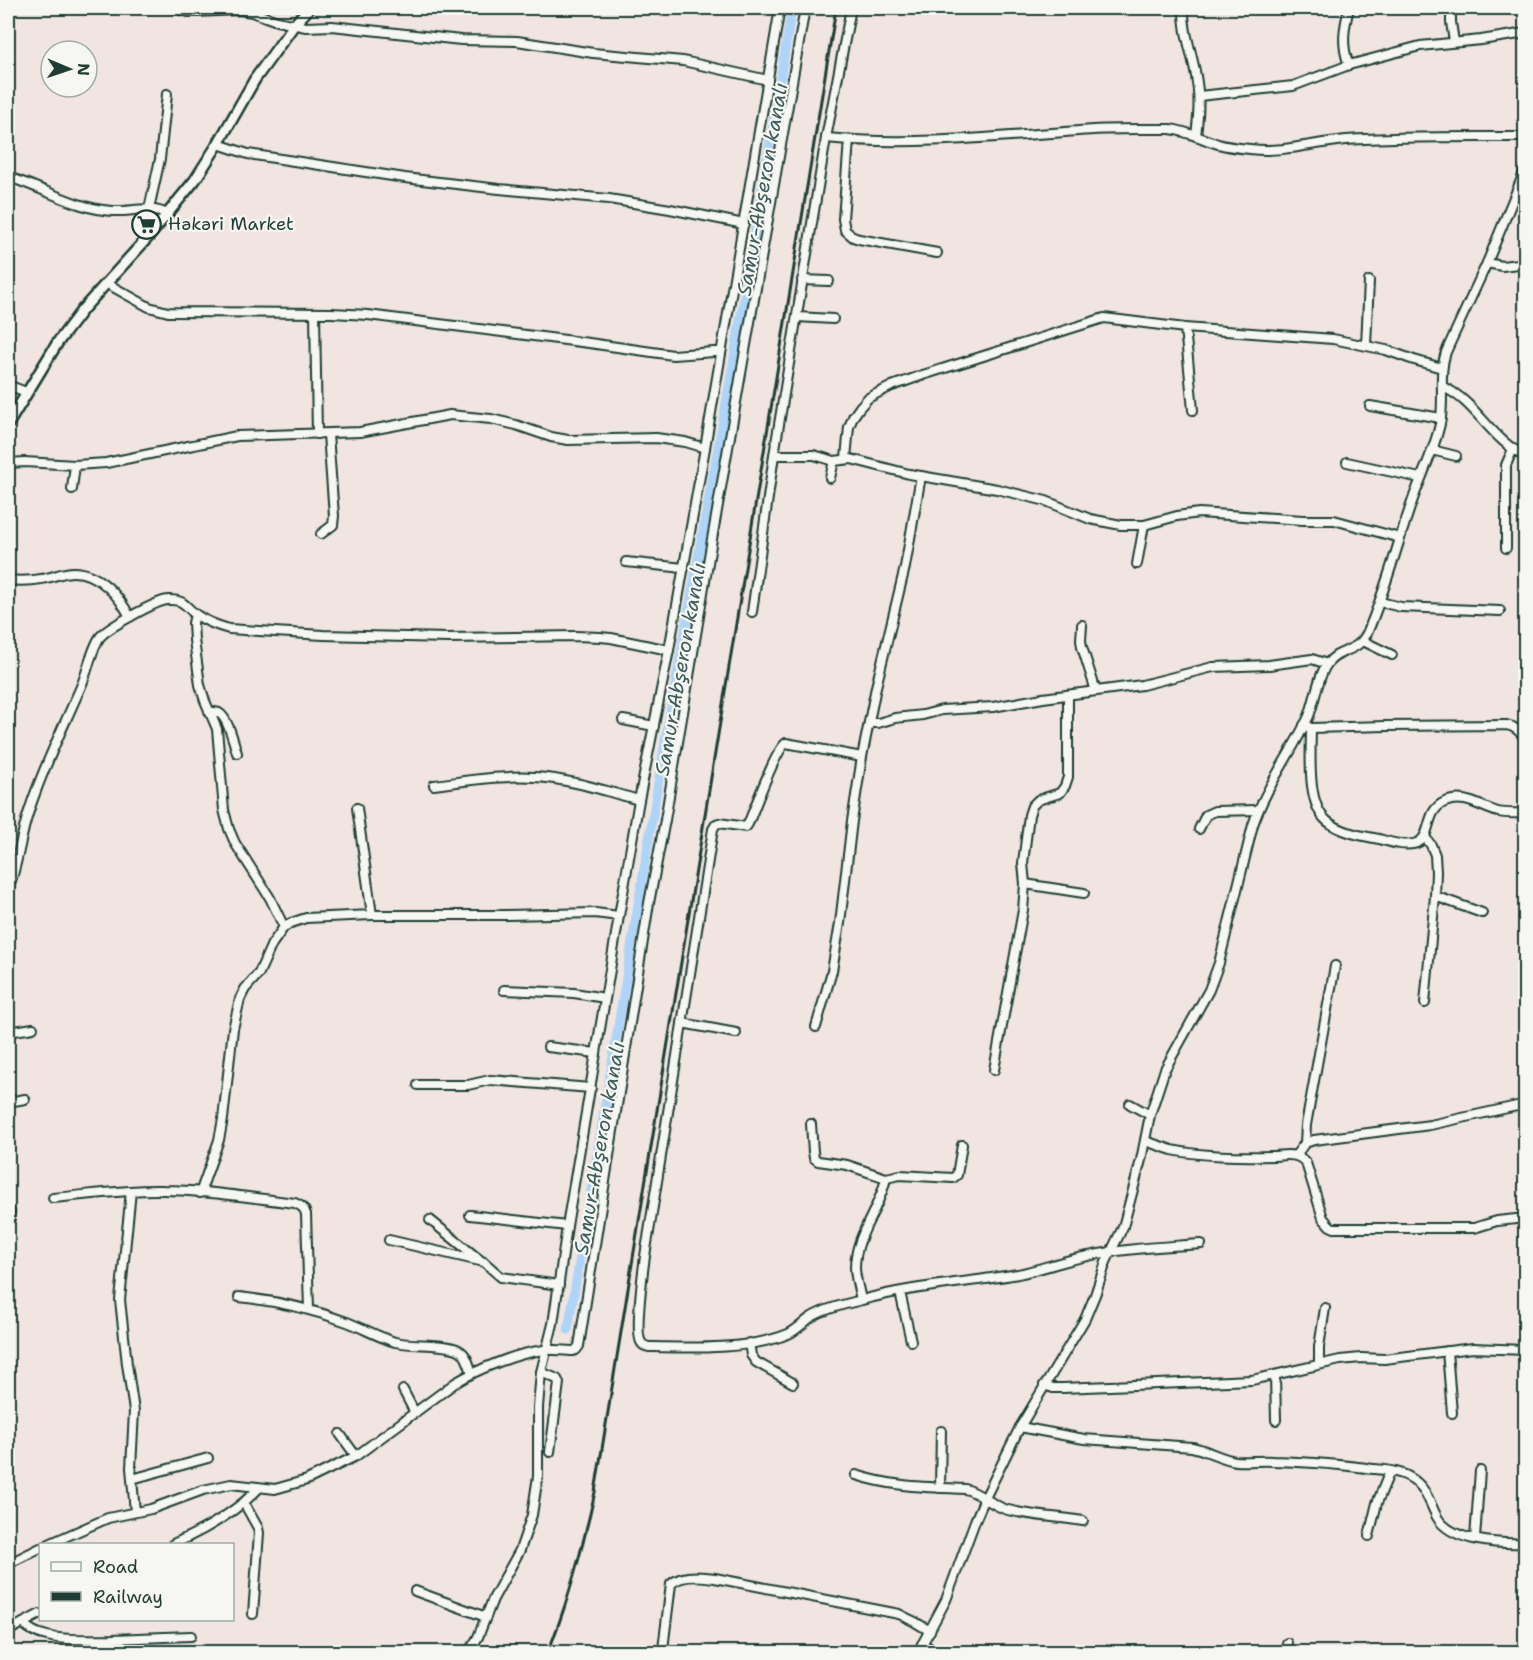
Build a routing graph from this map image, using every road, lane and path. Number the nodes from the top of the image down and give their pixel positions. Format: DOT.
graph roads {
  1 [pos="173,8"];
  2 [pos="309,8"];
  3 [pos="780,8"];
  4 [pos="805,8"];
  5 [pos="851,8"];
  6 [pos="1184,8"];
  7 [pos="1349,8"];
  8 [pos="1451,8"];
  9 [pos="294,25"];
  10 [pos="1526,33"];
  11 [pos="1454,42"];
  12 [pos="1349,65"];
  13 [pos="768,80"];
  14 [pos="167,94"];
  15 [pos="1199,96"];
  16 [pos="1196,136"];
  17 [pos="1526,137"];
  18 [pos="826,138"];
  19 [pos="849,140"];
  20 [pos="218,144"];
  21 [pos="1526,168"];
  22 [pos="8,177"];
  23 [pos="149,209"];
  24 [pos="167,214"];
  25 [pos="744,224"];
  26 [pos="937,254"];
  27 [pos="1487,263"];
  28 [pos="1526,263"];
  29 [pos="802,280"];
  30 [pos="829,281"];
  31 [pos="1369,281"];
  32 [pos="106,283"];
  33 [pos="315,313"];
  34 [pos="796,317"];
  35 [pos="833,320"];
  36 [pos="1185,328"];
  37 [pos="1366,345"];
  38 [pos="722,352"];
  39 [pos="1442,368"];
  40 [pos="8,385"];
  41 [pos="1443,387"];
  42 [pos="26,393"];
  43 [pos="1370,406"];
  44 [pos="1193,410"];
  45 [pos="1441,418"];
  46 [pos="8,424"];
  47 [pos="317,434"];
  48 [pos="328,434"];
  49 [pos="705,448"];
  50 [pos="1513,449"];
  51 [pos="1432,450"];
  52 [pos="774,455"];
  53 [pos="1456,456"];
  54 [pos="1526,456"];
  55 [pos="846,458"];
  56 [pos="834,461"];
  57 [pos="1347,462"];
  58 [pos="8,463"];
  59 [pos="75,465"];
  60 [pos="921,476"];
  61 [pos="830,478"];
  62 [pos="1420,478"];
  63 [pos="72,489"];
  64 [pos="1144,525"];
  65 [pos="321,534"];
  66 [pos="1400,537"];
  67 [pos="1506,548"];
  68 [pos="626,562"];
  69 [pos="1137,564"];
  70 [pos="684,568"];
  71 [pos="8,580"];
  72 [pos="1380,602"];
  73 [pos="1500,611"];
  74 [pos="753,612"];
  75 [pos="195,614"];
  76 [pos="130,617"];
  77 [pos="1082,625"];
  78 [pos="1363,641"];
  79 [pos="669,650"];
  80 [pos="1392,655"];
  81 [pos="1327,664"];
  82 [pos="1096,691"];
  83 [pos="1068,695"];
  84 [pos="209,711"];
  85 [pos="623,720"];
  86 [pos="870,723"];
  87 [pos="654,726"];
  88 [pos="1307,727"];
  89 [pos="1526,739"];
  90 [pos="237,753"];
  91 [pos="862,757"];
  92 [pos="434,785"];
  93 [pos="639,800"];
  94 [pos="357,808"];
  95 [pos="1258,810"];
  96 [pos="1526,813"];
  97 [pos="1199,829"];
  98 [pos="1425,837"];
  99 [pos="1024,884"];
  100 [pos="8,890"];
  101 [pos="1084,893"];
  102 [pos="1435,896"];
  103 [pos="1482,913"];
  104 [pos="372,915"];
  105 [pos="619,916"];
  106 [pos="285,927"];
  107 [pos="1335,966"];
  108 [pos="504,990"];
  109 [pos="605,998"];
  110 [pos="1425,1003"];
  111 [pos="682,1023"];
  112 [pos="816,1027"];
  113 [pos="33,1028"];
  114 [pos="8,1032"];
  115 [pos="736,1033"];
  116 [pos="548,1047"];
  117 [pos="596,1053"];
  118 [pos="994,1070"];
  119 [pos="418,1085"];
  120 [pos="591,1088"];
  121 [pos="26,1099"];
  122 [pos="8,1102"];
  123 [pos="1130,1104"];
  124 [pos="1526,1104"];
  125 [pos="1150,1115"];
  126 [pos="811,1124"];
  127 [pos="1145,1141"];
  128 [pos="1305,1143"];
  129 [pos="962,1145"];
  130 [pos="1296,1155"];
  131 [pos="886,1178"];
  132 [pos="131,1191"];
  133 [pos="200,1193"];
  134 [pos="53,1198"];
  135 [pos="470,1215"];
  136 [pos="1526,1218"];
  137 [pos="430,1220"];
  138 [pos="567,1226"];
  139 [pos="389,1240"];
  140 [pos="1201,1244"];
  141 [pos="1111,1252"];
  142 [pos="484,1262"];
  143 [pos="559,1285"];
  144 [pos="900,1292"];
  145 [pos="239,1297"];
  146 [pos="861,1300"];
  147 [pos="1326,1308"];
  148 [pos="309,1309"];
  149 [pos="911,1341"];
  150 [pos="749,1343"];
  151 [pos="546,1350"];
  152 [pos="1526,1350"];
  153 [pos="1448,1351"];
  154 [pos="1319,1364"];
  155 [pos="541,1372"];
  156 [pos="472,1373"];
  157 [pos="1275,1376"];
  158 [pos="794,1383"];
  159 [pos="1044,1385"];
  160 [pos="403,1390"];
  161 [pos="415,1413"];
  162 [pos="1452,1413"];
  163 [pos="1276,1420"];
  164 [pos="1020,1426"];
  165 [pos="941,1431"];
  166 [pos="340,1434"];
  167 [pos="550,1452"];
  168 [pos="356,1456"];
  169 [pos="208,1458"];
  170 [pos="1390,1471"];
  171 [pos="1480,1471"];
  172 [pos="856,1475"];
  173 [pos="132,1479"];
  174 [pos="259,1488"];
  175 [pos="940,1488"];
  176 [pos="985,1498"];
  177 [pos="244,1503"];
  178 [pos="135,1512"];
  179 [pos="1083,1521"];
  180 [pos="1369,1536"];
  181 [pos="1475,1538"];
  182 [pos="52,1543"];
  183 [pos="177,1543"];
  184 [pos="1526,1543"];
  185 [pos="39,1548"];
  186 [pos="8,1564"];
  187 [pos="415,1592"];
  188 [pos="253,1614"];
  189 [pos="39,1615"];
  190 [pos="486,1617"];
  191 [pos="23,1623"];
  192 [pos="8,1631"];
  193 [pos="930,1631"];
  194 [pos="191,1636"];
  195 [pos="1287,1643"];
  196 [pos="922,1644"];
  197 [pos="663,1649"];
  198 [pos="469,1653"];
  199 [pos="918,1653"];
  200 [pos="948,1653"];
  201 [pos="1285,1653"];
  1 -- 9 [label="street"];
  2 -- 9 [label="street"];
  3 -- 13 [label="street"];
  4 -- 151 [label="street"];
  5 -- 18 [label="street"];
  6 -- 15 [label="street"];
  7 -- 12 [label="street"];
  8 -- 11 [label="street"];
  9 -- 13 [label="street"];
  9 -- 20 [label="street"];
  10 -- 11 [label="street"];
  11 -- 12 [label="street"];
  12 -- 15 [label="street"];
  13 -- 25 [label="street"];
  14 -- 23 [label="street"];
  15 -- 16 [label="street"];
  16 -- 17 [label="street"];
  16 -- 19 [label="street"];
  18 -- 19 [label="street"];
  18 -- 29 [label="street"];
  19 -- 26 [label="street"];
  20 -- 24 [label="street"];
  20 -- 25 [label="street"];
  21 -- 27 [label="street"];
  22 -- 23 [label="street"];
  23 -- 24 [label="street"];
  24 -- 32 [label="street"];
  25 -- 38 [label="street"];
  27 -- 28 [label="street"];
  27 -- 39 [label="street"];
  29 -- 30 [label="street"];
  29 -- 34 [label="street"];
  31 -- 37 [label="street"];
  32 -- 33 [label="street"];
  32 -- 42 [label="street"];
  33 -- 38 [label="street"];
  33 -- 47 [label="street"];
  34 -- 35 [label="street"];
  34 -- 52 [label="street"];
  36 -- 37 [label="street"];
  36 -- 44 [label="street"];
  36 -- 55 [label="street"];
  37 -- 39 [label="street"];
  38 -- 49 [label="street"];
  39 -- 41 [label="street"];
  40 -- 42 [label="street"];
  41 -- 45 [label="street"];
  41 -- 50 [label="street"];
  42 -- 46 [label="street"];
  43 -- 45 [label="street"];
  45 -- 51 [label="street"];
  47 -- 48 [label="street"];
  47 -- 59 [label="street"];
  48 -- 49 [label="street"];
  48 -- 65 [label="street"];
  49 -- 70 [label="street"];
  50 -- 54 [label="street"];
  50 -- 67 [label="street"];
  51 -- 53 [label="street"];
  51 -- 62 [label="street"];
  52 -- 56 [label="street"];
  52 -- 74 [label="street"];
  55 -- 56 [label="street"];
  55 -- 60 [label="street"];
  56 -- 61 [label="street"];
  57 -- 62 [label="street"];
  58 -- 59 [label="street"];
  59 -- 63 [label="street"];
  60 -- 64 [label="street"];
  60 -- 86 [label="street"];
  62 -- 66 [label="street"];
  64 -- 66 [label="street"];
  64 -- 69 [label="street"];
  66 -- 72 [label="street"];
  68 -- 70 [label="street"];
  70 -- 79 [label="street"];
  71 -- 76 [label="street"];
  72 -- 73 [label="street"];
  72 -- 78 [label="street"];
  75 -- 76 [label="street"];
  75 -- 79 [label="street"];
  75 -- 84 [label="street"];
  76 -- 100 [label="street"];
  77 -- 82 [label="street"];
  78 -- 80 [label="street"];
  78 -- 81 [label="street"];
  79 -- 87 [label="street"];
  81 -- 82 [label="street"];
  81 -- 88 [label="street"];
  82 -- 83 [label="street"];
  83 -- 86 [label="street"];
  83 -- 99 [label="street"];
  84 -- 90 [label="street"];
  84 -- 106 [label="street"];
  85 -- 87 [label="street"];
  86 -- 91 [label="street"];
  87 -- 93 [label="street"];
  88 -- 89 [label="street"];
  88 -- 95 [label="street"];
  88 -- 98 [label="street"];
  91 -- 111 [label="street"];
  91 -- 112 [label="street"];
  92 -- 93 [label="street"];
  93 -- 105 [label="street"];
  94 -- 104 [label="street"];
  95 -- 97 [label="street"];
  95 -- 125 [label="street"];
  96 -- 98 [label="street"];
  98 -- 102 [label="street"];
  99 -- 101 [label="street"];
  99 -- 118 [label="street"];
  102 -- 103 [label="street"];
  102 -- 110 [label="street"];
  104 -- 105 [label="street"];
  104 -- 106 [label="street"];
  105 -- 109 [label="street"];
  106 -- 133 [label="street"];
  107 -- 128 [label="street"];
  108 -- 109 [label="street"];
  109 -- 117 [label="street"];
  111 -- 115 [label="street"];
  111 -- 150 [label="street"];
  113 -- 114 [label="street"];
  116 -- 117 [label="street"];
  117 -- 120 [label="street"];
  119 -- 120 [label="street"];
  120 -- 138 [label="street"];
  121 -- 122 [label="street"];
  123 -- 125 [label="street"];
  124 -- 128 [label="street"];
  125 -- 127 [label="street"];
  126 -- 131 [label="street"];
  127 -- 130 [label="street"];
  127 -- 141 [label="street"];
  128 -- 130 [label="street"];
  129 -- 131 [label="street"];
  130 -- 136 [label="street"];
  131 -- 146 [label="street"];
  132 -- 133 [label="street"];
  132 -- 134 [label="street"];
  132 -- 173 [label="street"];
  133 -- 148 [label="street"];
  135 -- 138 [label="street"];
  137 -- 142 [label="street"];
  138 -- 143 [label="street"];
  139 -- 142 [label="street"];
  140 -- 141 [label="street"];
  141 -- 144 [label="street"];
  141 -- 159 [label="street"];
  142 -- 143 [label="street"];
  143 -- 151 [label="street"];
  144 -- 146 [label="street"];
  144 -- 149 [label="street"];
  145 -- 148 [label="street"];
  146 -- 150 [label="street"];
  147 -- 154 [label="street"];
  148 -- 156 [label="street"];
  150 -- 158 [label="street"];
  151 -- 155 [label="street"];
  151 -- 156 [label="street"];
  152 -- 153 [label="street"];
  153 -- 154 [label="street"];
  153 -- 162 [label="street"];
  154 -- 157 [label="street"];
  155 -- 167 [label="street"];
  155 -- 190 [label="street"];
  156 -- 161 [label="street"];
  157 -- 159 [label="street"];
  157 -- 163 [label="street"];
  159 -- 164 [label="street"];
  160 -- 161 [label="street"];
  161 -- 168 [label="street"];
  164 -- 170 [label="street"];
  164 -- 176 [label="street"];
  165 -- 175 [label="street"];
  166 -- 168 [label="street"];
  168 -- 174 [label="street"];
  169 -- 173 [label="street"];
  170 -- 180 [label="street"];
  170 -- 181 [label="street"];
  171 -- 181 [label="street"];
  172 -- 175 [label="street"];
  173 -- 178 [label="street"];
  174 -- 177 [label="street"];
  174 -- 178 [label="street"];
  175 -- 176 [label="street"];
  176 -- 179 [label="street"];
  176 -- 193 [label="street"];
  177 -- 183 [label="street"];
  177 -- 188 [label="street"];
  178 -- 182 [label="street"];
  181 -- 184 [label="street"];
  185 -- 186 [label="street"];
  187 -- 190 [label="street"];
  189 -- 191 [label="street"];
  190 -- 198 [label="street"];
  191 -- 192 [label="street"];
  191 -- 194 [label="street"];
  193 -- 196 [label="street"];
  193 -- 197 [label="street"];
  195 -- 201 [label="street"];
  196 -- 199 [label="street"];
  196 -- 200 [label="street"];
}
